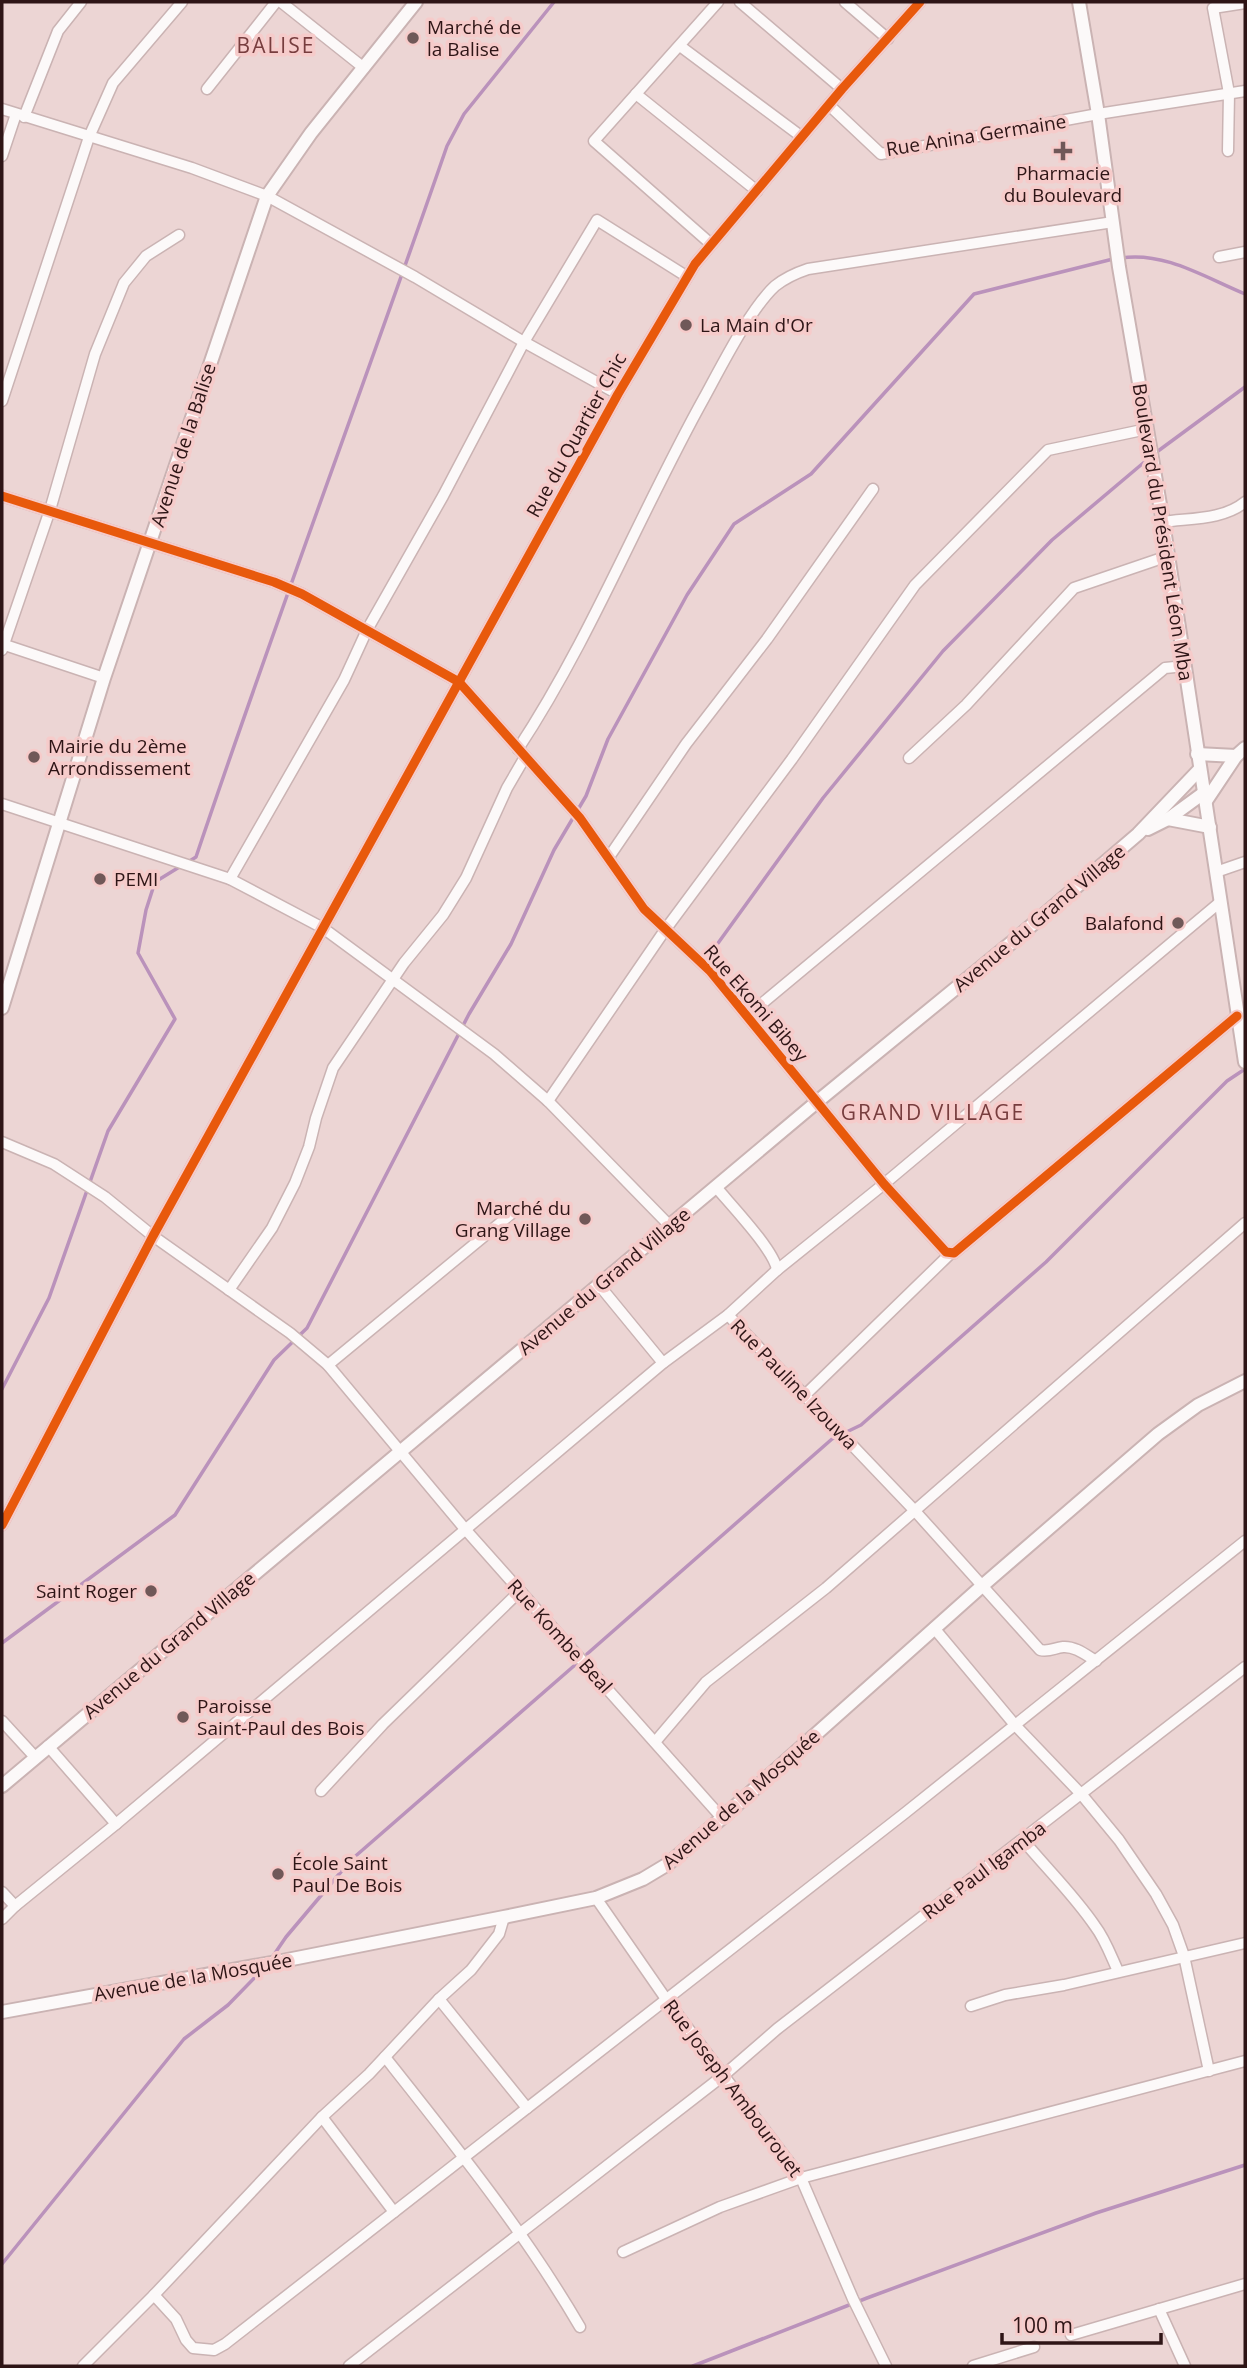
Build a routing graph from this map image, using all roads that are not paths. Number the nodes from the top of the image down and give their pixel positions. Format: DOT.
graph roads {
  1 [pos="81,2"];
  2 [pos="182,2"];
  3 [pos="278,2"];
  4 [pos="718,2"];
  5 [pos="740,2"];
  6 [pos="845,2"];
  7 [pos="920,2"];
  8 [pos="1079,2"];
  9 [pos="413,3"];
  10 [pos="1245,3"];
  11 [pos="1229,4"];
  12 [pos="888,39"];
  13 [pos="680,46"];
  14 [pos="364,68"];
  15 [pos="206,89"];
  16 [pos="842,89"];
  17 [pos="1245,91"];
  18 [pos="1228,93"];
  19 [pos="636,94"];
  20 [pos="830,106"];
  21 [pos="2,109"];
  22 [pos="1098,114"];
  23 [pos="20,115"];
  24 [pos="89,137"];
  25 [pos="802,137"];
  26 [pos="1228,151"];
  27 [pos="2,156"];
  28 [pos="757,191"];
  29 [pos="267,196"];
  30 [pos="1113,222"];
  31 [pos="179,235"];
  32 [pos="711,244"];
  33 [pos="1245,252"];
  34 [pos="1219,257"];
  35 [pos="687,276"];
  36 [pos="524,342"];
  37 [pos="618,394"];
  38 [pos="2,401"];
  39 [pos="1147,429"];
  40 [pos="873,489"];
  41 [pos="2,496"];
  42 [pos="1245,502"];
  43 [pos="50,510"];
  44 [pos="1163,522"];
  45 [pos="151,543"];
  46 [pos="1168,556"];
  47 [pos="366,630"];
  48 [pos="2,646"];
  49 [pos="1185,666"];
  50 [pos="104,678"];
  51 [pos="459,682"];
  52 [pos="522,753"];
  53 [pos="1197,754"];
  54 [pos="1242,755"];
  55 [pos="909,758"];
  56 [pos="1200,769"];
  57 [pos="1205,797"];
  58 [pos="2,804"];
  59 [pos="1168,819"];
  60 [pos="60,822"];
  61 [pos="1210,827"];
  62 [pos="1138,834"];
  63 [pos="609,857"];
  64 [pos="1245,862"];
  65 [pos="1216,872"];
  66 [pos="230,879"];
  67 [pos="1219,903"];
  68 [pos="323,928"];
  69 [pos="665,930"];
  70 [pos="393,980"];
  71 [pos="2,1008"];
  72 [pos="747,1016"];
  73 [pos="1237,1016"];
  74 [pos="1245,1061"];
  75 [pos="548,1101"];
  76 [pos="818,1101"];
  77 [pos="2,1142"];
  78 [pos="884,1184"];
  79 [pos="716,1187"];
  80 [pos="511,1214"];
  81 [pos="1245,1223"];
  82 [pos="670,1226"];
  83 [pos="153,1236"];
  84 [pos="950,1254"];
  85 [pos="776,1270"];
  86 [pos="599,1285"];
  87 [pos="229,1290"];
  88 [pos="728,1315"];
  89 [pos="663,1363"];
  90 [pos="328,1365"];
  91 [pos="1245,1381"];
  92 [pos="805,1395"];
  93 [pos="401,1452"];
  94 [pos="915,1511"];
  95 [pos="2,1525"];
  96 [pos="465,1529"];
  97 [pos="1245,1541"];
  98 [pos="982,1586"];
  99 [pos="520,1591"];
  100 [pos="934,1628"];
  101 [pos="1096,1661"];
  102 [pos="1245,1667"];
  103 [pos="2,1721"];
  104 [pos="1015,1725"];
  105 [pos="655,1742"];
  106 [pos="48,1746"];
  107 [pos="35,1757"];
  108 [pos="2,1786"];
  109 [pos="321,1791"];
  110 [pos="1082,1794"];
  111 [pos="722,1818"];
  112 [pos="116,1824"];
  113 [pos="1024,1840"];
  114 [pos="2,1892"];
  115 [pos="596,1898"];
  116 [pos="15,1906"];
  117 [pos="504,1917"];
  118 [pos="2,1919"];
  119 [pos="1245,1943"];
  120 [pos="1184,1956"];
  121 [pos="1118,1971"];
  122 [pos="439,1999"];
  123 [pos="666,1999"];
  124 [pos="971,2006"];
  125 [pos="2,2012"];
  126 [pos="385,2057"];
  127 [pos="1245,2061"];
  128 [pos="1209,2071"];
  129 [pos="724,2075"];
  130 [pos="527,2108"];
  131 [pos="323,2116"];
  132 [pos="463,2158"];
  133 [pos="801,2178"];
  134 [pos="394,2212"];
  135 [pos="519,2234"];
  136 [pos="623,2252"];
  137 [pos="1245,2284"];
  138 [pos="154,2295"];
  139 [pos="1159,2309"];
  140 [pos="580,2327"];
  141 [pos="1071,2335"];
  142 [pos="1034,2347"];
  143 [pos="83,2366"];
  144 [pos="349,2366"];
  145 [pos="886,2366"];
  146 [pos="973,2366"];
  147 [pos="1185,2366"];
  1 -- 23 [label="street"];
  2 -- 24 [label="street"];
  3 -- 14 [label="street"];
  3 -- 15 [label="street"];
  4 -- 13 [label="street"];
  5 -- 16 [label="street"];
  6 -- 12 [label="street"];
  7 -- 12 [label="street, Rue du Quartier Chic"];
  8 -- 22 [label="street, Boulevard du Président Léon Mba"];
  9 -- 14 [label="street, Avenue de la Balise"];
  10 -- 11 [label="street"];
  11 -- 18 [label="street"];
  12 -- 16 [label="street, Rue du Quartier Chic"];
  13 -- 19 [label="street"];
  13 -- 25 [label="street"];
  14 -- 29 [label="street, Avenue de la Balise"];
  16 -- 20 [label="street, Rue du Quartier Chic"];
  17 -- 18 [label="street"];
  18 -- 22 [label="street"];
  18 -- 26 [label="street"];
  19 -- 28 [label="street"];
  19 -- 32 [label="street"];
  20 -- 22 [label="street, Rue Anina Germaine"];
  20 -- 25 [label="street, Rue du Quartier Chic"];
  21 -- 23 [label="street"];
  22 -- 30 [label="street, Boulevard du Président Léon Mba"];
  23 -- 24 [label="street"];
  23 -- 27 [label="street"];
  24 -- 29 [label="street"];
  24 -- 38 [label="street"];
  25 -- 28 [label="street, Rue du Quartier Chic"];
  28 -- 32 [label="street, Rue du Quartier Chic"];
  29 -- 36 [label="street"];
  29 -- 45 [label="street, Avenue de la Balise"];
  30 -- 39 [label="street, Boulevard du Président Léon Mba"];
  30 -- 52 [label="street"];
  31 -- 43 [label="street"];
  32 -- 35 [label="street, Rue du Quartier Chic"];
  33 -- 34 [label="street"];
  35 -- 36 [label="street"];
  35 -- 37 [label="street, Rue du Quartier Chic"];
  36 -- 37 [label="street"];
  36 -- 47 [label="street"];
  37 -- 51 [label="street, Rue du Quartier Chic"];
  39 -- 44 [label="street, Boulevard du Président Léon Mba"];
  39 -- 69 [label="street"];
  40 -- 63 [label="street"];
  41 -- 43 [label="street, Rue Ekomi Bibey"];
  42 -- 44 [label="street"];
  43 -- 45 [label="street, Rue Ekomi Bibey"];
  43 -- 48 [label="street"];
  44 -- 46 [label="street, Boulevard du Président Léon Mba"];
  45 -- 47 [label="street, Rue Ekomi Bibey"];
  45 -- 50 [label="street, Avenue de la Balise"];
  46 -- 49 [label="street, Boulevard du Président Léon Mba"];
  46 -- 55 [label="street"];
  47 -- 51 [label="street, Rue Ekomi Bibey"];
  47 -- 66 [label="street"];
  48 -- 50 [label="street"];
  49 -- 53 [label="street, Boulevard du Président Léon Mba"];
  49 -- 72 [label="street"];
  50 -- 60 [label="street, Avenue de la Balise"];
  51 -- 52 [label="street, Rue Ekomi Bibey"];
  51 -- 68 [label="street, Rue du Quartier Chic"];
  52 -- 63 [label="street, Rue Ekomi Bibey"];
  52 -- 70 [label="street"];
  53 -- 54 [label="street"];
  53 -- 56 [label="street, Boulevard du Président Léon Mba"];
  54 -- 57 [label="street"];
  56 -- 57 [label="street, Boulevard du Président Léon Mba"];
  56 -- 62 [label="street, Avenue du Grand Village"];
  57 -- 59 [label="street"];
  57 -- 61 [label="street, Boulevard du Président Léon Mba"];
  58 -- 60 [label="street"];
  59 -- 61 [label="street"];
  59 -- 62 [label="street"];
  60 -- 66 [label="street"];
  60 -- 71 [label="street, Avenue de la Balise"];
  61 -- 65 [label="street, Boulevard du Président Léon Mba"];
  62 -- 76 [label="street, Avenue du Grand Village"];
  63 -- 69 [label="street, Rue Ekomi Bibey"];
  64 -- 65 [label="street"];
  65 -- 67 [label="street, Boulevard du Président Léon Mba"];
  66 -- 68 [label="street"];
  67 -- 73 [label="street, Boulevard du Président Léon Mba"];
  67 -- 78 [label="street"];
  68 -- 70 [label="street"];
  68 -- 83 [label="street, Rue du Quartier Chic"];
  69 -- 72 [label="street, Rue Ekomi Bibey"];
  69 -- 75 [label="street"];
  70 -- 75 [label="street"];
  70 -- 87 [label="street"];
  72 -- 76 [label="street, Rue Ekomi Bibey"];
  73 -- 74 [label="street, Boulevard du Président Léon Mba"];
  73 -- 84 [label="street"];
  75 -- 82 [label="street"];
  76 -- 78 [label="street, Rue Ekomi Bibey"];
  76 -- 79 [label="street, Avenue du Grand Village"];
  77 -- 83 [label="street, Rue Kombe Beal"];
  78 -- 84 [label="street, Rue Ekomi Bibey"];
  78 -- 85 [label="street"];
  79 -- 82 [label="street, Avenue du Grand Village"];
  79 -- 85 [label="street"];
  80 -- 90 [label="street"];
  81 -- 94 [label="street"];
  82 -- 86 [label="street, Avenue du Grand Village"];
  83 -- 87 [label="street, Rue Kombe Beal"];
  83 -- 95 [label="street, Rue du Quartier Chic"];
  84 -- 92 [label="street"];
  85 -- 88 [label="street"];
  86 -- 89 [label="street"];
  86 -- 93 [label="street, Avenue du Grand Village"];
  87 -- 90 [label="street, Rue Kombe Beal"];
  88 -- 89 [label="street, Rue Pauline Izouwa"];
  88 -- 92 [label="street, Rue Pauline Izouwa"];
  89 -- 96 [label="street, Rue Pauline Izouwa"];
  90 -- 93 [label="street, Rue Kombe Beal"];
  91 -- 98 [label="street, Avenue de la Mosquée"];
  92 -- 94 [label="street, Rue Pauline Izouwa"];
  93 -- 96 [label="street, Rue Kombe Beal"];
  93 -- 106 [label="street, Avenue du Grand Village"];
  94 -- 98 [label="street, Rue Pauline Izouwa"];
  94 -- 105 [label="street"];
  96 -- 99 [label="street, Rue Kombe Beal"];
  96 -- 112 [label="street, Rue Pauline Izouwa"];
  97 -- 101 [label="street"];
  98 -- 100 [label="street, Avenue de la Mosquée"];
  98 -- 101 [label="street, Rue Pauline Izouwa"];
  99 -- 105 [label="street, Rue Kombe Beal"];
  99 -- 109 [label="street"];
  100 -- 104 [label="street"];
  100 -- 111 [label="street, Avenue de la Mosquée"];
  101 -- 104 [label="street"];
  102 -- 110 [label="street, Rue Paul Igamba"];
  103 -- 107 [label="street"];
  104 -- 110 [label="street"];
  104 -- 123 [label="street"];
  105 -- 111 [label="street, Rue Kombe Beal"];
  106 -- 107 [label="street, Avenue du Grand Village"];
  106 -- 112 [label="street"];
  107 -- 108 [label="street, Avenue du Grand Village"];
  110 -- 113 [label="street, Rue Paul Igamba"];
  110 -- 120 [label="street"];
  111 -- 115 [label="street, Avenue de la Mosquée"];
  112 -- 116 [label="street, Rue Pauline Izouwa"];
  113 -- 121 [label="street"];
  113 -- 129 [label="street, Rue Paul Igamba"];
  114 -- 116 [label="street"];
  115 -- 117 [label="street, Avenue de la Mosquée"];
  115 -- 123 [label="street, Rue Joseph Ambourouet"];
  116 -- 118 [label="street, Rue Pauline Izouwa"];
  117 -- 122 [label="street"];
  117 -- 125 [label="street, Avenue de la Mosquée"];
  119 -- 120 [label="street"];
  120 -- 121 [label="street"];
  120 -- 128 [label="street"];
  121 -- 124 [label="street"];
  122 -- 126 [label="street"];
  122 -- 130 [label="street"];
  123 -- 129 [label="street, Rue Joseph Ambourouet"];
  123 -- 130 [label="street"];
  126 -- 131 [label="street"];
  126 -- 132 [label="street"];
  127 -- 128 [label="street"];
  128 -- 133 [label="street"];
  129 -- 133 [label="street, Rue Joseph Ambourouet"];
  129 -- 135 [label="street, Rue Paul Igamba"];
  130 -- 132 [label="street"];
  131 -- 134 [label="street"];
  131 -- 138 [label="street"];
  132 -- 134 [label="street"];
  132 -- 135 [label="street"];
  133 -- 136 [label="street"];
  133 -- 145 [label="street, Rue Joseph Ambourouet"];
  134 -- 138 [label="street"];
  135 -- 140 [label="street"];
  135 -- 144 [label="street, Rue Paul Igamba"];
  137 -- 139 [label="street"];
  138 -- 143 [label="street"];
  139 -- 141 [label="street"];
  139 -- 147 [label="street"];
  142 -- 146 [label="street"];
}
